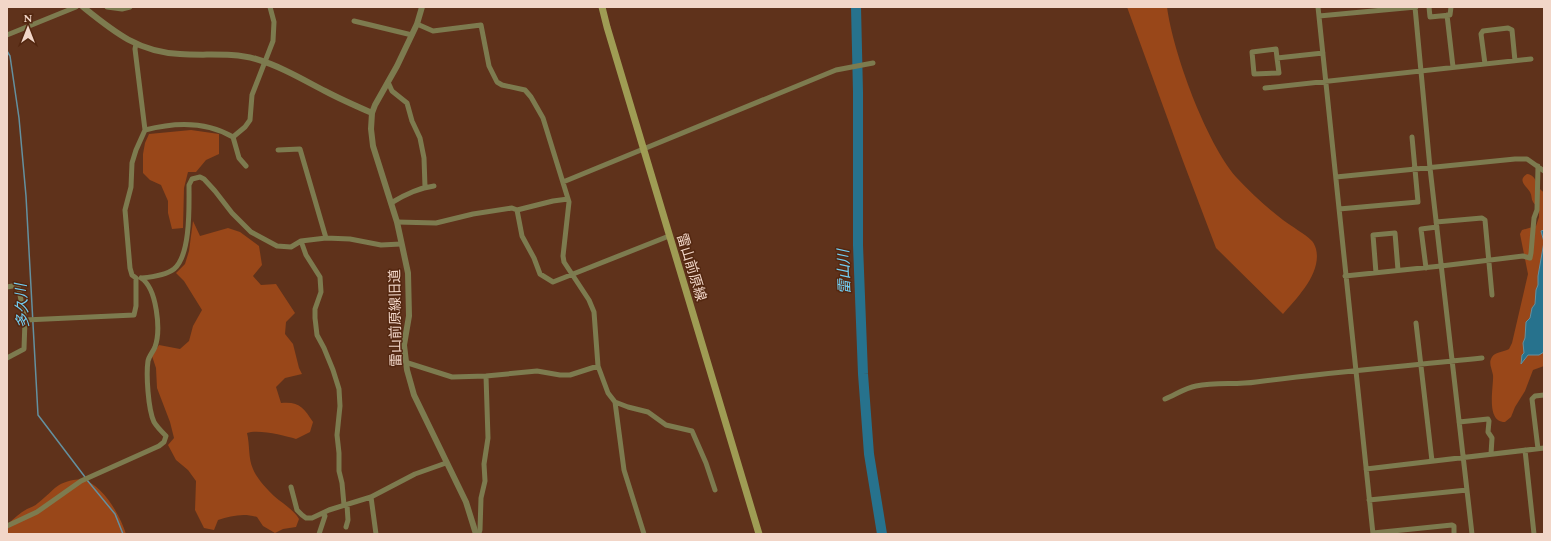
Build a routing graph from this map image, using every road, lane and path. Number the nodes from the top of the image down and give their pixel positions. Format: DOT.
graph roads {
  1 [pos="76,7"];
  2 [pos="107,7"];
  3 [pos="130,7"];
  4 [pos="270,7"];
  5 [pos="422,7"];
  6 [pos="602,7"];
  7 [pos="1318,7"];
  8 [pos="1416,7"];
  9 [pos="1429,7"];
  10 [pos="1451,7"];
  11 [pos="86,8"];
  12 [pos="1447,15"];
  13 [pos="1319,16"];
  14 [pos="354,21"];
  15 [pos="417,24"];
  16 [pos="7,35"];
  17 [pos="412,35"];
  18 [pos="136,44"];
  19 [pos="1323,53"];
  20 [pos="1277,58"];
  21 [pos="1531,59"];
  22 [pos="1515,61"];
  23 [pos="266,62"];
  24 [pos="873,63"];
  25 [pos="1484,64"];
  26 [pos="1454,67"];
  27 [pos="1422,70"];
  28 [pos="1326,80"];
  29 [pos="388,82"];
  30 [pos="1265,88"];
  31 [pos="372,113"];
  32 [pos="145,130"];
  33 [pos="233,137"];
  34 [pos="1412,137"];
  35 [pos="644,149"];
  36 [pos="278,150"];
  37 [pos="246,166"];
  38 [pos="1538,166"];
  39 [pos="1430,168"];
  40 [pos="1415,170"];
  41 [pos="1544,171"];
  42 [pos="1336,177"];
  43 [pos="563,182"];
  44 [pos="434,186"];
  45 [pos="425,187"];
  46 [pos="568,199"];
  47 [pos="391,203"];
  48 [pos="1339,209"];
  49 [pos="517,210"];
  50 [pos="397,222"];
  51 [pos="1437,225"];
  52 [pos="669,236"];
  53 [pos="326,238"];
  54 [pos="301,242"];
  55 [pos="401,244"];
  56 [pos="1489,260"];
  57 [pos="1442,266"];
  58 [pos="1426,268"];
  59 [pos="1398,270"];
  60 [pos="1376,273"];
  61 [pos="571,275"];
  62 [pos="1346,276"];
  63 [pos="136,278"];
  64 [pos="142,278"];
  65 [pos="7,287"];
  66 [pos="1492,294"];
  67 [pos="26,320"];
  68 [pos="1416,323"];
  69 [pos="7,358"];
  70 [pos="1482,358"];
  71 [pos="1452,362"];
  72 [pos="406,364"];
  73 [pos="1420,365"];
  74 [pos="598,366"];
  75 [pos="1356,372"];
  76 [pos="486,376"];
  77 [pos="1544,395"];
  78 [pos="1165,399"];
  79 [pos="615,402"];
  80 [pos="1459,422"];
  81 [pos="1544,448"];
  82 [pos="1538,449"];
  83 [pos="1525,450"];
  84 [pos="1491,454"];
  85 [pos="1463,458"];
  86 [pos="1432,461"];
  87 [pos="446,463"];
  88 [pos="1366,469"];
  89 [pos="291,487"];
  90 [pos="715,490"];
  91 [pos="1467,490"];
  92 [pos="371,498"];
  93 [pos="1370,500"];
  94 [pos="346,505"];
  95 [pos="323,513"];
  96 [pos="7,526"];
  97 [pos="346,527"];
  98 [pos="1373,533"];
  99 [pos="318,534"];
  100 [pos="376,534"];
  101 [pos="476,534"];
  102 [pos="644,534"];
  103 [pos="759,534"];
  104 [pos="1454,534"];
  105 [pos="1472,534"];
  106 [pos="1534,534"];
  1 -- 16 [label="street"];
  2 -- 3 [label="street"];
  4 -- 23 [label="street"];
  5 -- 15 [label="street, 雷山前原線旧道"];
  6 -- 35 [label="main road, 雷山前原線"];
  7 -- 13 [label="street"];
  8 -- 13 [label="street"];
  8 -- 27 [label="street"];
  9 -- 12 [label="street"];
  10 -- 12 [label="street"];
  11 -- 18 [label="street"];
  12 -- 26 [label="street"];
  13 -- 19 [label="street"];
  14 -- 17 [label="street"];
  15 -- 17 [label="street, 雷山前原線旧道"];
  15 -- 43 [label="street"];
  17 -- 29 [label="street, 雷山前原線旧道"];
  18 -- 23 [label="street"];
  18 -- 32 [label="street"];
  19 -- 20 [label="street"];
  19 -- 28 [label="street"];
  20 -- 20 [label="street"];
  21 -- 22 [label="street"];
  22 -- 25 [label="street"];
  22 -- 25 [label="street"];
  23 -- 31 [label="street"];
  23 -- 33 [label="street"];
  24 -- 35 [label="street"];
  25 -- 26 [label="street"];
  26 -- 27 [label="street"];
  27 -- 28 [label="street"];
  27 -- 39 [label="street"];
  28 -- 30 [label="street"];
  28 -- 42 [label="street"];
  29 -- 31 [label="street, 雷山前原線旧道"];
  29 -- 45 [label="street"];
  31 -- 47 [label="street, 雷山前原線旧道"];
  32 -- 33 [label="street"];
  32 -- 63 [label="street"];
  33 -- 37 [label="street"];
  34 -- 40 [label="street"];
  35 -- 43 [label="street"];
  35 -- 52 [label="main road, 雷山前原線"];
  36 -- 53 [label="street"];
  38 -- 39 [label="street"];
  38 -- 41 [label="street"];
  38 -- 56 [label="street"];
  39 -- 40 [label="street"];
  39 -- 51 [label="street"];
  40 -- 42 [label="street"];
  40 -- 48 [label="street"];
  42 -- 48 [label="street"];
  43 -- 46 [label="street"];
  44 -- 45 [label="street"];
  45 -- 47 [label="street"];
  46 -- 49 [label="street"];
  46 -- 61 [label="street"];
  47 -- 50 [label="street, 雷山前原線旧道"];
  48 -- 62 [label="street"];
  49 -- 50 [label="street"];
  49 -- 61 [label="street"];
  50 -- 55 [label="street, 雷山前原線旧道"];
  51 -- 56 [label="street"];
  51 -- 57 [label="street"];
  51 -- 58 [label="street"];
  52 -- 61 [label="street"];
  52 -- 103 [label="main road, 雷山前原線"];
  53 -- 54 [label="street"];
  53 -- 55 [label="street"];
  54 -- 64 [label="street"];
  54 -- 94 [label="street"];
  55 -- 72 [label="street, 雷山前原線旧道"];
  56 -- 57 [label="street"];
  56 -- 66 [label="street"];
  57 -- 58 [label="street"];
  57 -- 71 [label="street"];
  58 -- 59 [label="street"];
  59 -- 60 [label="street"];
  59 -- 60 [label="street"];
  60 -- 62 [label="street"];
  61 -- 74 [label="street"];
  62 -- 75 [label="street"];
  63 -- 64 [label="street"];
  63 -- 67 [label="street"];
  64 -- 96 [label="street"];
  65 -- 67 [label="street"];
  67 -- 69 [label="street"];
  68 -- 73 [label="street"];
  70 -- 71 [label="street"];
  71 -- 73 [label="street"];
  71 -- 80 [label="street"];
  72 -- 76 [label="street"];
  72 -- 87 [label="street, 雷山前原線旧道"];
  73 -- 75 [label="street"];
  73 -- 86 [label="street"];
  74 -- 76 [label="street"];
  74 -- 79 [label="street"];
  75 -- 78 [label="street"];
  75 -- 88 [label="street"];
  76 -- 101 [label="street"];
  77 -- 82 [label="street"];
  79 -- 90 [label="street"];
  79 -- 102 [label="street"];
  80 -- 84 [label="street"];
  80 -- 85 [label="street"];
  81 -- 82 [label="street"];
  82 -- 83 [label="street"];
  83 -- 84 [label="street"];
  83 -- 106 [label="street"];
  84 -- 85 [label="street"];
  85 -- 86 [label="street"];
  85 -- 91 [label="street"];
  86 -- 88 [label="street"];
  87 -- 92 [label="street"];
  87 -- 101 [label="street, 雷山前原線旧道"];
  88 -- 93 [label="street"];
  89 -- 95 [label="street"];
  91 -- 93 [label="street"];
  91 -- 105 [label="street"];
  92 -- 94 [label="street"];
  92 -- 100 [label="street"];
  93 -- 98 [label="street"];
  94 -- 95 [label="street"];
  94 -- 97 [label="street"];
  95 -- 99 [label="street"];
  98 -- 104 [label="street"];
}
